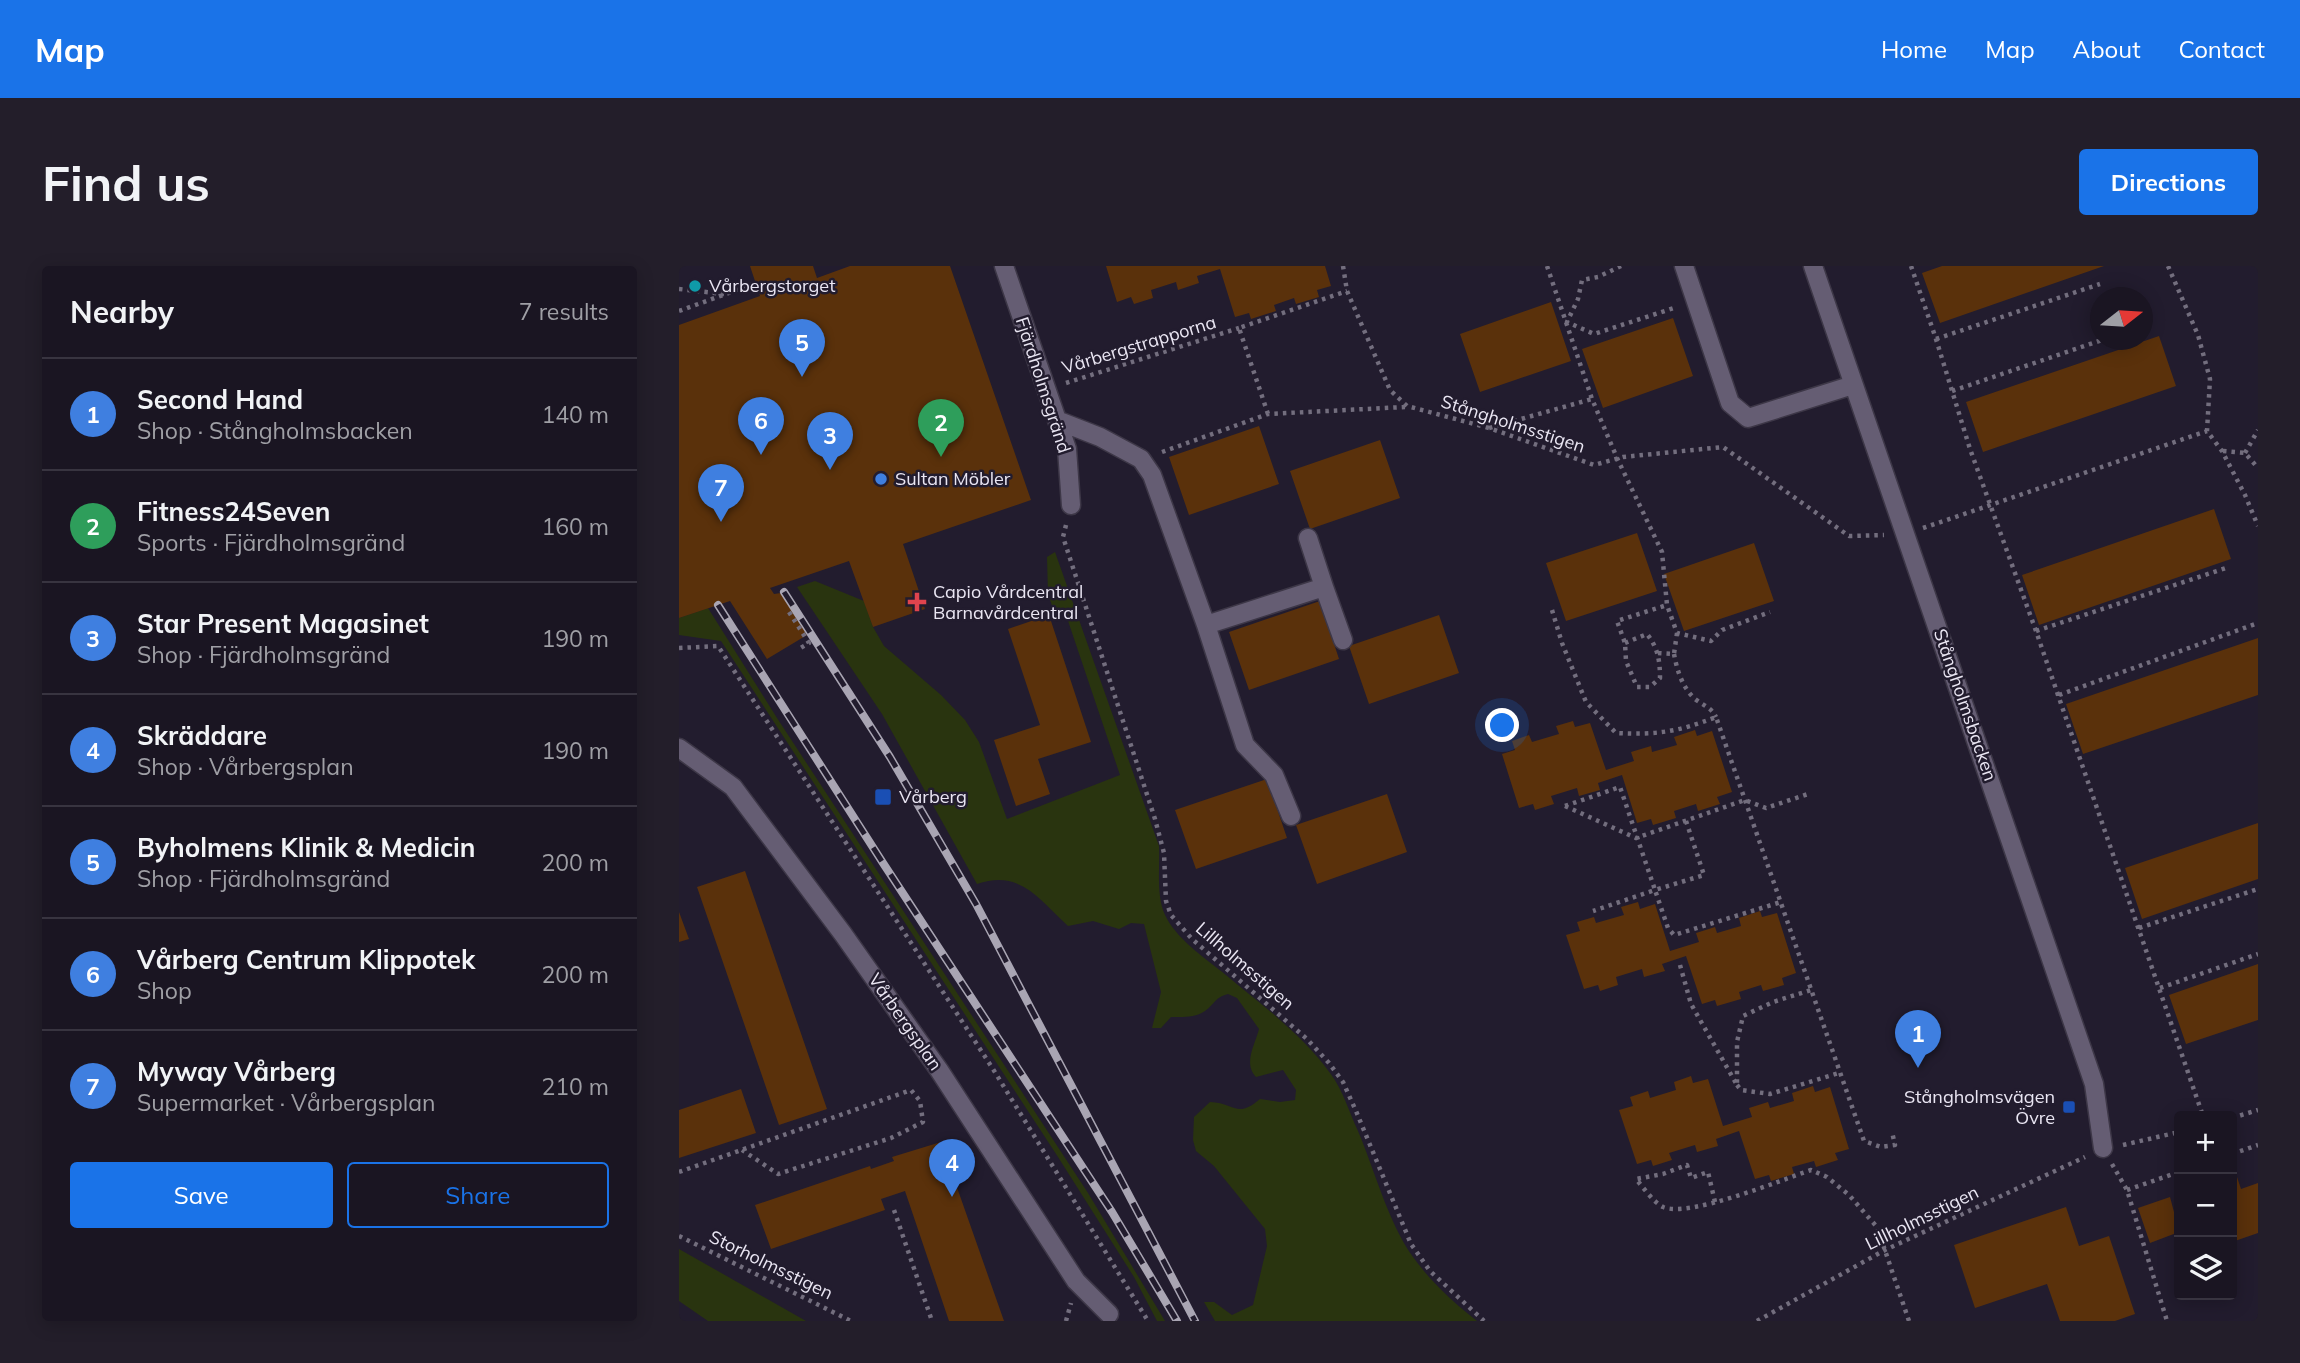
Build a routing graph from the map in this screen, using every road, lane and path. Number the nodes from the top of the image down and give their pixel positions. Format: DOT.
graph roads {
  1 [pos="1004,266"];
  2 [pos="1343,266"];
  3 [pos="1547,266"];
  4 [pos="1621,266"];
  5 [pos="1684,266"];
  6 [pos="1813,266"];
  7 [pos="1911,266"];
  8 [pos="2168,266"];
  9 [pos="756,284"];
  10 [pos="2100,284"];
  11 [pos="679,289"];
  12 [pos="1347,291"];
  13 [pos="725,294"];
  14 [pos="1683,306"];
  15 [pos="679,311"];
  16 [pos="1567,322"];
  17 [pos="1239,328"];
  18 [pos="1936,339"];
  19 [pos="2090,344"];
  20 [pos="1853,384"];
  21 [pos="1047,389"];
  22 [pos="1952,391"];
  23 [pos="1592,399"];
  24 [pos="1407,407"];
  25 [pos="1268,414"];
  26 [pos="1059,421"];
  27 [pos="1489,428"];
  28 [pos="2258,430"];
  29 [pos="2207,431"];
  30 [pos="2222,451"];
  31 [pos="2245,453"];
  32 [pos="1617,458"];
  33 [pos="1141,459"];
  34 [pos="2258,468"];
  35 [pos="1071,505"];
  36 [pos="1991,507"];
  37 [pos="2258,526"];
  38 [pos="1906,534"];
  39 [pos="1308,538"];
  40 [pos="2226,568"];
  41 [pos="1324,586"];
  42 [pos="1667,606"];
  43 [pos="1552,610"];
  44 [pos="789,612"];
  45 [pos="1770,612"];
  46 [pos="2258,623"];
  47 [pos="1206,625"];
  48 [pos="2036,631"];
  49 [pos="1677,633"];
  50 [pos="1343,640"];
  51 [pos="1625,643"];
  52 [pos="679,648"];
  53 [pos="797,650"];
  54 [pos="1658,653"];
  55 [pos="1674,654"];
  56 [pos="2059,695"];
  57 [pos="1716,717"];
  58 [pos="679,748"];
  59 [pos="1811,793"];
  60 [pos="1745,800"];
  61 [pos="1291,816"];
  62 [pos="1686,821"];
  63 [pos="1636,838"];
  64 [pos="2258,889"];
  65 [pos="1655,890"];
  66 [pos="1781,902"];
  67 [pos="1593,911"];
  68 [pos="2140,928"];
  69 [pos="2258,954"];
  70 [pos="1680,965"];
  71 [pos="2160,988"];
  72 [pos="1811,990"];
  73 [pos="1839,1073"];
  74 [pos="1738,1085"];
  75 [pos="2258,1110"];
  76 [pos="2201,1111"];
  77 [pos="2237,1116"];
  78 [pos="1892,1132"];
  79 [pos="2174,1133"];
  80 [pos="2258,1145"];
  81 [pos="2103,1148"];
  82 [pos="742,1150"];
  83 [pos="2237,1152"];
  84 [pos="679,1172"];
  85 [pos="2174,1174"];
  86 [pos="2127,1190"];
  87 [pos="1714,1202"];
  88 [pos="894,1210"];
  89 [pos="679,1236"];
  90 [pos="1885,1250"];
  91 [pos="1109,1314"];
  92 [pos="851,1321"];
  93 [pos="932,1321"];
  94 [pos="1148,1321"];
  95 [pos="1484,1321"];
  96 [pos="1757,1321"];
  97 [pos="1909,1321"];
  98 [pos="2167,1321"];
  1 -- 21 [label="street, Fjärdholmsgränd"];
  2 -- 12 [label="path"];
  3 -- 16 [label="path"];
  4 -- 16 [label="path"];
  5 -- 20 [label="street"];
  6 -- 20 [label="street, Stångholmsbacken"];
  7 -- 18 [label="path"];
  8 -- 29 [label="path"];
  9 -- 13 [label="path"];
  10 -- 18 [label="path"];
  11 -- 13 [label="path"];
  12 -- 17 [label="path, Vårbergstrapporna"];
  12 -- 24 [label="path"];
  13 -- 15 [label="path"];
  14 -- 16 [label="path"];
  16 -- 23 [label="path"];
  17 -- 21 [label="path, Vårbergstrapporna"];
  17 -- 25 [label="path"];
  18 -- 22 [label="path"];
  19 -- 22 [label="path"];
  20 -- 38 [label="street, Stångholmsbacken"];
  21 -- 26 [label="street, Fjärdholmsgränd"];
  22 -- 36 [label="path"];
  23 -- 27 [label="path"];
  23 -- 32 [label="path"];
  24 -- 25 [label="path, Stångholmsstigen"];
  24 -- 27 [label="path, Stångholmsstigen"];
  25 -- 33 [label="path, Stångholmsstigen"];
  26 -- 33 [label="street"];
  26 -- 35 [label="street, Fjärdholmsgränd"];
  27 -- 32 [label="path, Stångholmsstigen"];
  28 -- 31 [label="path"];
  29 -- 30 [label="path"];
  29 -- 36 [label="path, Stångholmsstigen"];
  30 -- 31 [label="path"];
  30 -- 37 [label="path"];
  31 -- 34 [label="path"];
  32 -- 38 [label="path, Stångholmsstigen"];
  32 -- 42 [label="path"];
  33 -- 47 [label="street"];
  35 -- 95 [label="path, Lillholmsstigen"];
  36 -- 38 [label="path, Stångholmsstigen"];
  36 -- 48 [label="path"];
  38 -- 81 [label="street, Stångholmsbacken"];
  39 -- 41 [label="street"];
  40 -- 48 [label="path"];
  41 -- 47 [label="street"];
  41 -- 50 [label="street"];
  42 -- 49 [label="path"];
  42 -- 51 [label="path"];
  43 -- 57 [label="path"];
  44 -- 53 [label="path"];
  45 -- 49 [label="path"];
  46 -- 56 [label="path"];
  47 -- 61 [label="street"];
  48 -- 56 [label="path"];
  49 -- 55 [label="path"];
  51 -- 54 [label="path"];
  51 -- 54 [label="path"];
  52 -- 94 [label="path"];
  54 -- 55 [label="path"];
  55 -- 57 [label="path"];
  56 -- 68 [label="path"];
  57 -- 60 [label="path"];
  58 -- 91 [label="street, Vårbergsplan"];
  59 -- 60 [label="path"];
  60 -- 62 [label="path"];
  60 -- 66 [label="path"];
  62 -- 63 [label="path"];
  62 -- 65 [label="path"];
  63 -- 63 [label="path"];
  63 -- 65 [label="path"];
  64 -- 68 [label="path"];
  65 -- 66 [label="path"];
  65 -- 67 [label="path"];
  66 -- 72 [label="path"];
  68 -- 71 [label="path"];
  69 -- 71 [label="path"];
  70 -- 74 [label="path"];
  71 -- 76 [label="path"];
  72 -- 73 [label="path"];
  72 -- 74 [label="path"];
  73 -- 74 [label="path"];
  73 -- 78 [label="path"];
  75 -- 77 [label="path"];
  79 -- 81 [label="path, Lillholmsstigen"];
  80 -- 83 [label="path"];
  81 -- 86 [label="path"];
  81 -- 90 [label="path, Lillholmsstigen"];
  82 -- 82 [label="path"];
  82 -- 84 [label="path"];
  85 -- 86 [label="path"];
  86 -- 98 [label="path"];
  87 -- 87 [label="path"];
  87 -- 90 [label="path"];
  88 -- 93 [label="path"];
  89 -- 92 [label="path, Storholmsstigen"];
  90 -- 96 [label="path, Lillholmsstigen"];
  90 -- 97 [label="path"];
}
